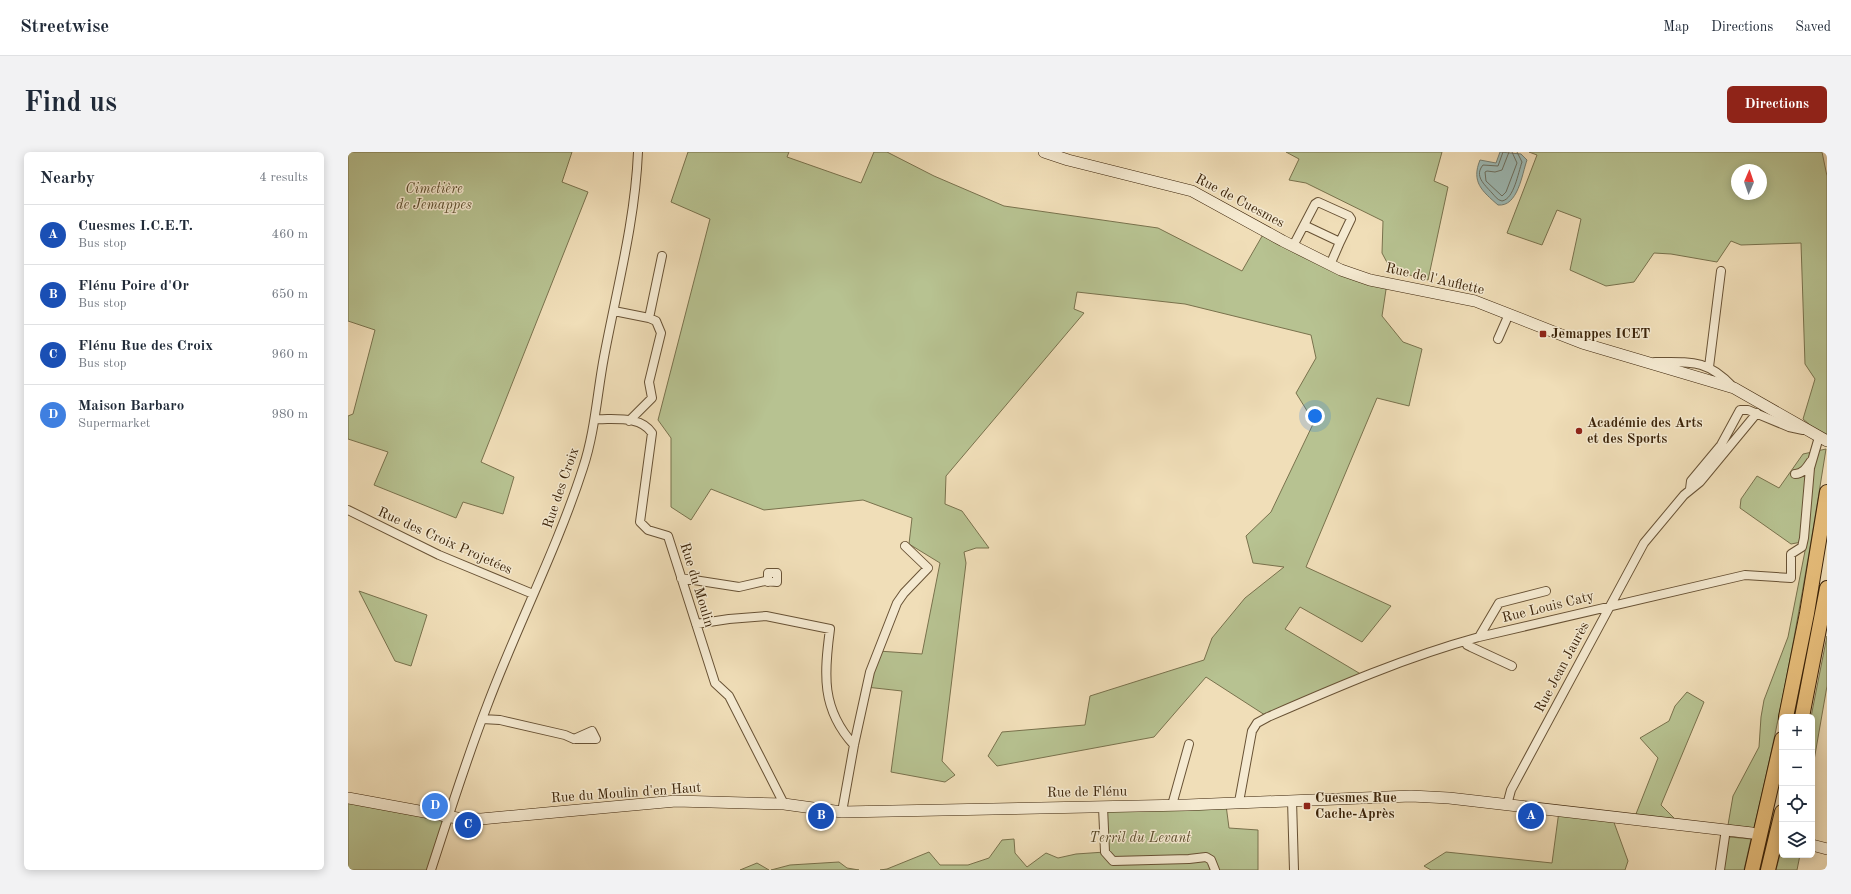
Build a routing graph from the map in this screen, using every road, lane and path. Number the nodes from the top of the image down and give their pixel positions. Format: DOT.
graph roads {
  1 [pos="638,152"];
  2 [pos="1044,152"];
  3 [pos="1304,225"];
  4 [pos="1340,242"];
  5 [pos="1293,246"];
  6 [pos="662,256"];
  7 [pos="1330,265"];
  8 [pos="1722,271"];
  9 [pos="1370,280"];
  10 [pos="614,312"];
  11 [pos="1509,314"];
  12 [pos="649,318"];
  13 [pos="1498,339"];
  14 [pos="1648,362"];
  15 [pos="1709,367"];
  16 [pos="1734,388"];
  17 [pos="1757,413"];
  18 [pos="595,419"];
  19 [pos="629,421"];
  20 [pos="1807,430"];
  21 [pos="1823,439"];
  22 [pos="1813,457"];
  23 [pos="1795,474"];
  24 [pos="1690,488"];
  25 [pos="1827,492"];
  26 [pos="348,510"];
  27 [pos="905,546"];
  28 [pos="681,578"];
  29 [pos="768,582"];
  30 [pos="1827,588"];
  31 [pos="1546,591"];
  32 [pos="533,594"];
  33 [pos="1610,605"];
  34 [pos="696,624"];
  35 [pos="1479,638"];
  36 [pos="1466,641"];
  37 [pos="1512,666"];
  38 [pos="1787,714"];
  39 [pos="1803,714"];
  40 [pos="482,718"];
  41 [pos="574,739"];
  42 [pos="1189,744"];
  43 [pos="1245,744"];
  44 [pos="854,745"];
  45 [pos="1779,750"];
  46 [pos="1243,781"];
  47 [pos="348,798"];
  48 [pos="1292,800"];
  49 [pos="1239,802"];
  50 [pos="784,804"];
  51 [pos="1172,805"];
  52 [pos="1507,805"];
  53 [pos="1103,807"];
  54 [pos="1004,809"];
  55 [pos="842,812"];
  56 [pos="449,816"];
  57 [pos="1780,822"];
  58 [pos="1726,829"];
  59 [pos="1752,833"];
  60 [pos="1815,846"];
  61 [pos="1827,849"];
  62 [pos="431,870"];
  63 [pos="1215,870"];
  64 [pos="1294,870"];
  65 [pos="1720,870"];
  66 [pos="1752,870"];
  67 [pos="1768,870"];
  1 -- 10 [label="street, Rue des Croix"];
  2 -- 5 [label="street, Rue de Cuesmes"];
  3 -- 4 [label="street"];
  3 -- 4 [label="street"];
  3 -- 5 [label="street"];
  4 -- 7 [label="street"];
  5 -- 7 [label="street, Rue de Cuesmes"];
  6 -- 12 [label="street"];
  7 -- 9 [label="street, Rue de Cuesmes"];
  8 -- 15 [label="street"];
  9 -- 11 [label="street, Rue de l'Auflette"];
  10 -- 12 [label="street"];
  10 -- 18 [label="street, Rue des Croix"];
  11 -- 13 [label="street"];
  11 -- 14 [label="street, Rue de l'Auflette"];
  12 -- 19 [label="street"];
  14 -- 15 [label="street"];
  14 -- 16 [label="street, Rue de l'Auflette"];
  15 -- 16 [label="street"];
  16 -- 20 [label="street, Rue de l'Auflette"];
  17 -- 20 [label="street, Rue Jean Jaurès"];
  17 -- 24 [label="street, Rue Jean Jaurès"];
  17 -- 24 [label="street, Rue Jean Jaurès"];
  18 -- 19 [label="street, Rue du Moulin"];
  18 -- 32 [label="street, Rue des Croix"];
  19 -- 28 [label="street, Rue du Moulin"];
  20 -- 21 [label="street, Rue de l'Auflette"];
  21 -- 22 [label="street, Rue Louis Caty"];
  22 -- 23 [label="street"];
  22 -- 33 [label="street, Rue Louis Caty"];
  24 -- 33 [label="street, Rue Jean Jaurès"];
  25 -- 38 [label="highway"];
  26 -- 32 [label="street, Rue des Croix Projetées"];
  27 -- 44 [label="street"];
  28 -- 29 [label="street"];
  28 -- 34 [label="street, Rue du Moulin"];
  30 -- 39 [label="highway"];
  31 -- 35 [label="street"];
  32 -- 40 [label="street, Rue des Croix"];
  33 -- 35 [label="street, Rue Louis Caty"];
  33 -- 52 [label="street, Rue Jean Jaurès"];
  34 -- 44 [label="street"];
  34 -- 50 [label="street, Rue du Moulin"];
  35 -- 36 [label="street, Rue Louis Caty"];
  36 -- 37 [label="street"];
  36 -- 46 [label="street, Rue Louis Caty"];
  40 -- 41 [label="street"];
  40 -- 56 [label="street, Rue des Croix"];
  42 -- 51 [label="street"];
  43 -- 46 [label="street"];
  44 -- 55 [label="street"];
  45 -- 66 [label="highway"];
  46 -- 49 [label="street, Rue Louis Caty"];
  47 -- 56 [label="street, Rue du Moulin d'en Haut"];
  48 -- 49 [label="street, Rue de Flénu"];
  48 -- 52 [label="street, Rue de Flénu"];
  48 -- 64 [label="street"];
  49 -- 51 [label="street, Rue de Flénu"];
  50 -- 55 [label="street, Rue du Moulin d'en Haut"];
  50 -- 56 [label="street, Rue du Moulin d'en Haut"];
  51 -- 53 [label="street, Rue de Flénu"];
  52 -- 58 [label="street, Rue de Flénu"];
  53 -- 54 [label="street, Rue de Flénu"];
  53 -- 63 [label="street"];
  54 -- 55 [label="street, Rue du Moulin d'en Haut"];
  56 -- 62 [label="street, Rue des Croix"];
  57 -- 67 [label="highway"];
  58 -- 59 [label="street, Rue de Flénu"];
  58 -- 65 [label="street"];
  60 -- 61 [label="street"];
}
